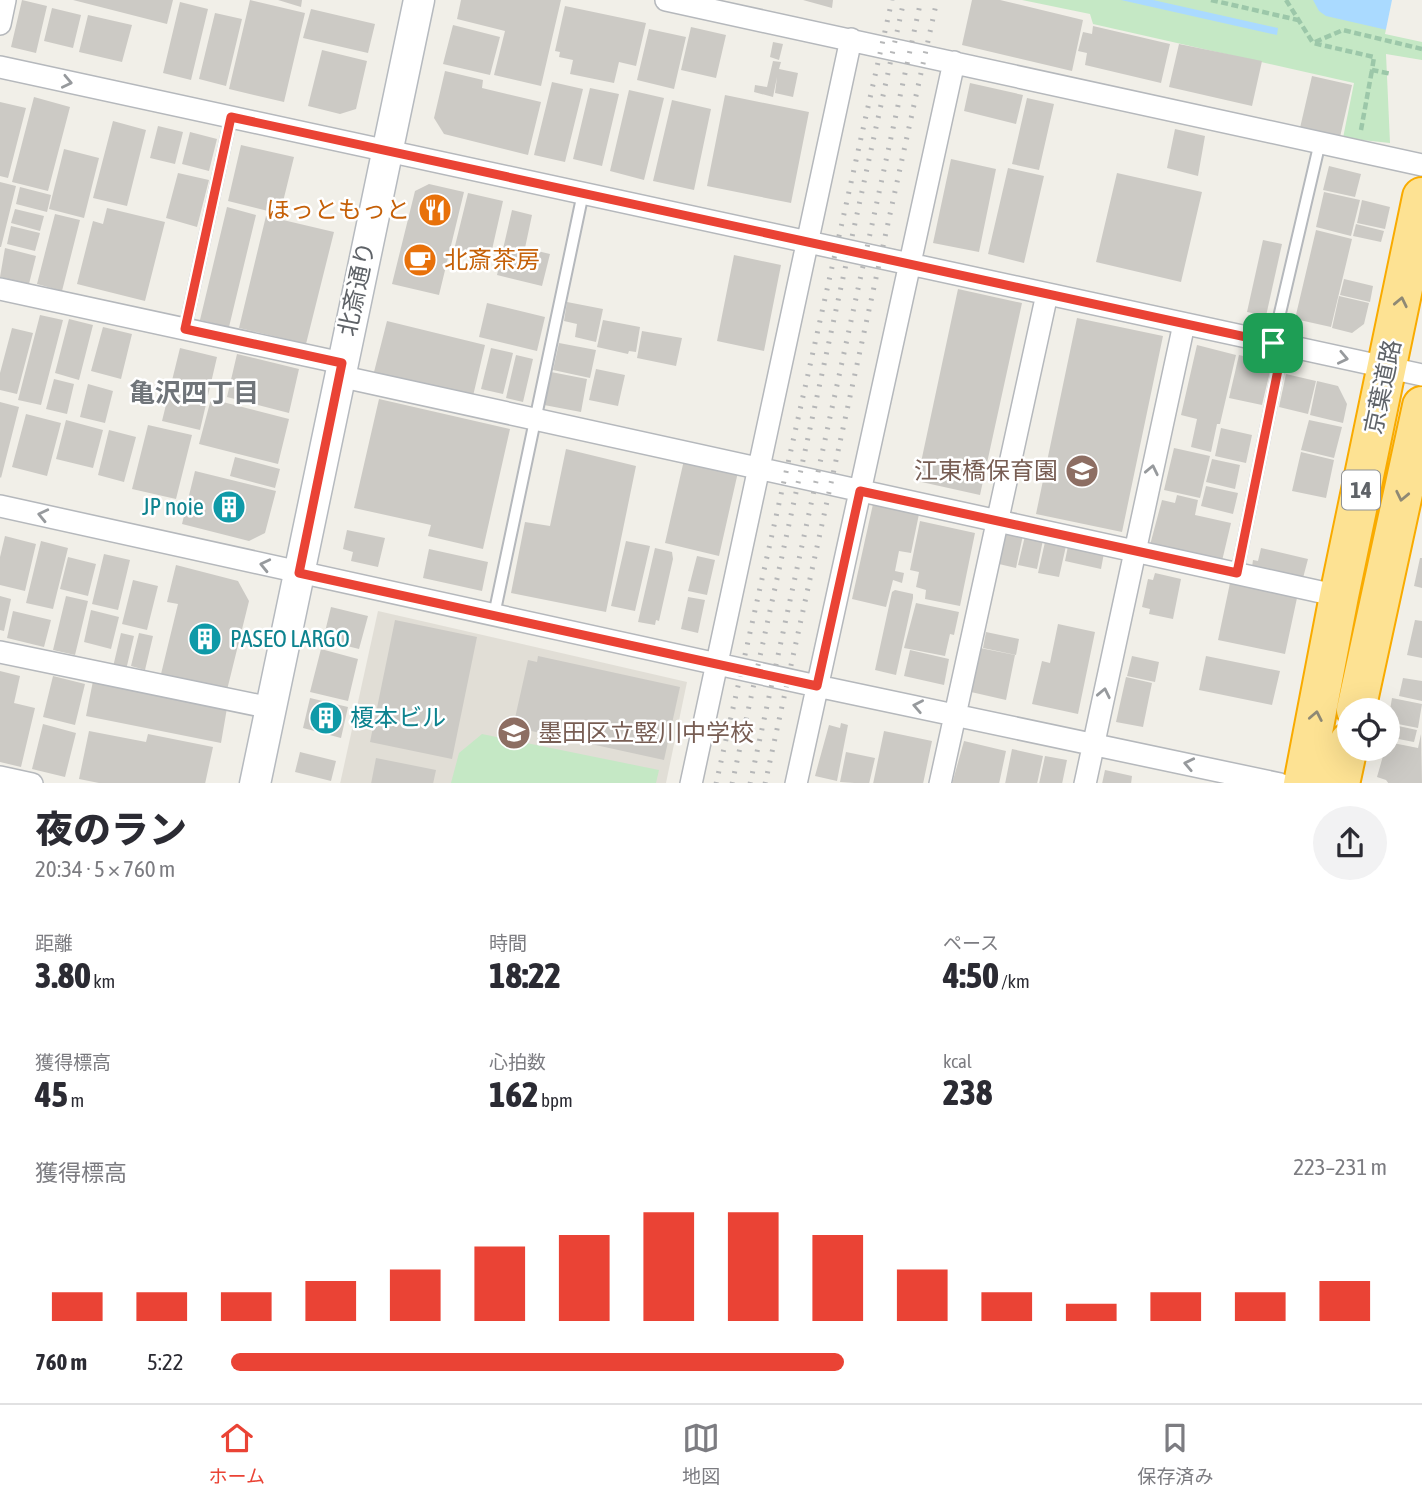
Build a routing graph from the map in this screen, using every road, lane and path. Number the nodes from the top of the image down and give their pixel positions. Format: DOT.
graph roads {
  1 [pos="5,0"];
  2 [pos="419,0"];
  3 [pos="666,0"];
  4 [pos="1211,0"];
  5 [pos="1286,0"];
  6 [pos="1298,20"];
  7 [pos="0,24"];
  8 [pos="851,39"];
  9 [pos="1313,43"];
  10 [pos="1422,49"];
  11 [pos="954,62"];
  12 [pos="0,67"];
  13 [pos="1372,70"];
  14 [pos="1392,74"];
  15 [pos="231,117"];
  16 [pos="1359,141"];
  17 [pos="1320,142"];
  18 [pos="387,151"];
  19 [pos="1422,165"];
  20 [pos="583,193"];
  21 [pos="1422,197"];
  22 [pos="807,242"];
  23 [pos="910,264"];
  24 [pos="0,289"];
  25 [pos="1047,294"];
  26 [pos="1184,324"];
  27 [pos="185,329"];
  28 [pos="1278,344"];
  29 [pos="340,369"];
  30 [pos="1404,371"];
  31 [pos="1422,406"];
  32 [pos="536,419"];
  33 [pos="759,468"];
  34 [pos="860,491"];
  35 [pos="0,506"];
  36 [pos="997,521"];
  37 [pos="1134,551"];
  38 [pos="299,573"];
  39 [pos="1237,573"];
  40 [pos="1339,596"];
  41 [pos="494,615"];
  42 [pos="0,652"];
  43 [pos="717,664"];
  44 [pos="817,686"];
  45 [pos="1359,698"];
  46 [pos="271,708"];
  47 [pos="955,714"];
  48 [pos="1093,743"];
  49 [pos="1345,761"];
  50 [pos="0,776"];
  51 [pos="33,783"];
  52 [pos="255,783"];
  53 [pos="691,783"];
  54 [pos="796,783"];
  55 [pos="940,783"];
  56 [pos="1085,783"];
  57 [pos="1280,783"];
  58 [pos="1303,783"];
  59 [pos="1340,783"];
  1 -- 7 [label="street"];
  2 -- 18 [label="street, 北斎通り"];
  3 -- 8 [label="street"];
  4 -- 6 [label="path"];
  5 -- 6 [label="path"];
  6 -- 9 [label="path"];
  8 -- 11 [label="street"];
  8 -- 22 [label="street"];
  9 -- 10 [label="path"];
  9 -- 13 [label="path"];
  11 -- 17 [label="street"];
  11 -- 23 [label="street"];
  12 -- 15 [label="street, one-way"];
  13 -- 14 [label="path"];
  13 -- 16 [label="path"];
  15 -- 18 [label="street"];
  15 -- 27 [label="lane"];
  17 -- 19 [label="street"];
  17 -- 28 [label="lane"];
  18 -- 20 [label="street"];
  18 -- 29 [label="street, 北斎通り"];
  20 -- 22 [label="street"];
  20 -- 32 [label="lane"];
  30 -- 21 [label="highway, 京葉道路 / 14, one-way"];
  22 -- 23 [label="street"];
  22 -- 33 [label="street"];
  23 -- 25 [label="street"];
  23 -- 34 [label="street"];
  24 -- 27 [label="street"];
  25 -- 26 [label="street"];
  25 -- 36 [label="street"];
  26 -- 28 [label="street"];
  37 -- 26 [label="street, one-way"];
  27 -- 29 [label="street"];
  28 -- 30 [label="street, one-way"];
  28 -- 39 [label="lane"];
  29 -- 32 [label="street"];
  29 -- 38 [label="street, 北斎通り"];
  30 -- 40 [label="highway, 京葉道路 / 14"];
  31 -- 45 [label="highway, 京葉道路 / 14, one-way"];
  32 -- 33 [label="street"];
  32 -- 41 [label="lane"];
  33 -- 34 [label="street"];
  33 -- 43 [label="street"];
  34 -- 36 [label="street"];
  34 -- 44 [label="street"];
  38 -- 35 [label="street, one-way"];
  36 -- 37 [label="street"];
  36 -- 47 [label="street"];
  37 -- 39 [label="street"];
  48 -- 37 [label="street, one-way"];
  38 -- 41 [label="street"];
  38 -- 46 [label="street, 北斎通り"];
  39 -- 40 [label="street"];
  58 -- 40 [label="highway, 京葉道路 / 14, one-way"];
  41 -- 43 [label="street"];
  42 -- 46 [label="street"];
  43 -- 44 [label="street"];
  43 -- 53 [label="street"];
  47 -- 44 [label="street, one-way"];
  44 -- 54 [label="street"];
  46 -- 52 [label="street, 北斎通り"];
  47 -- 48 [label="street"];
  47 -- 55 [label="street"];
  48 -- 56 [label="street"];
  57 -- 48 [label="street, one-way"];
  49 -- 59 [label="highway"];
  50 -- 51 [label="street"];
}
